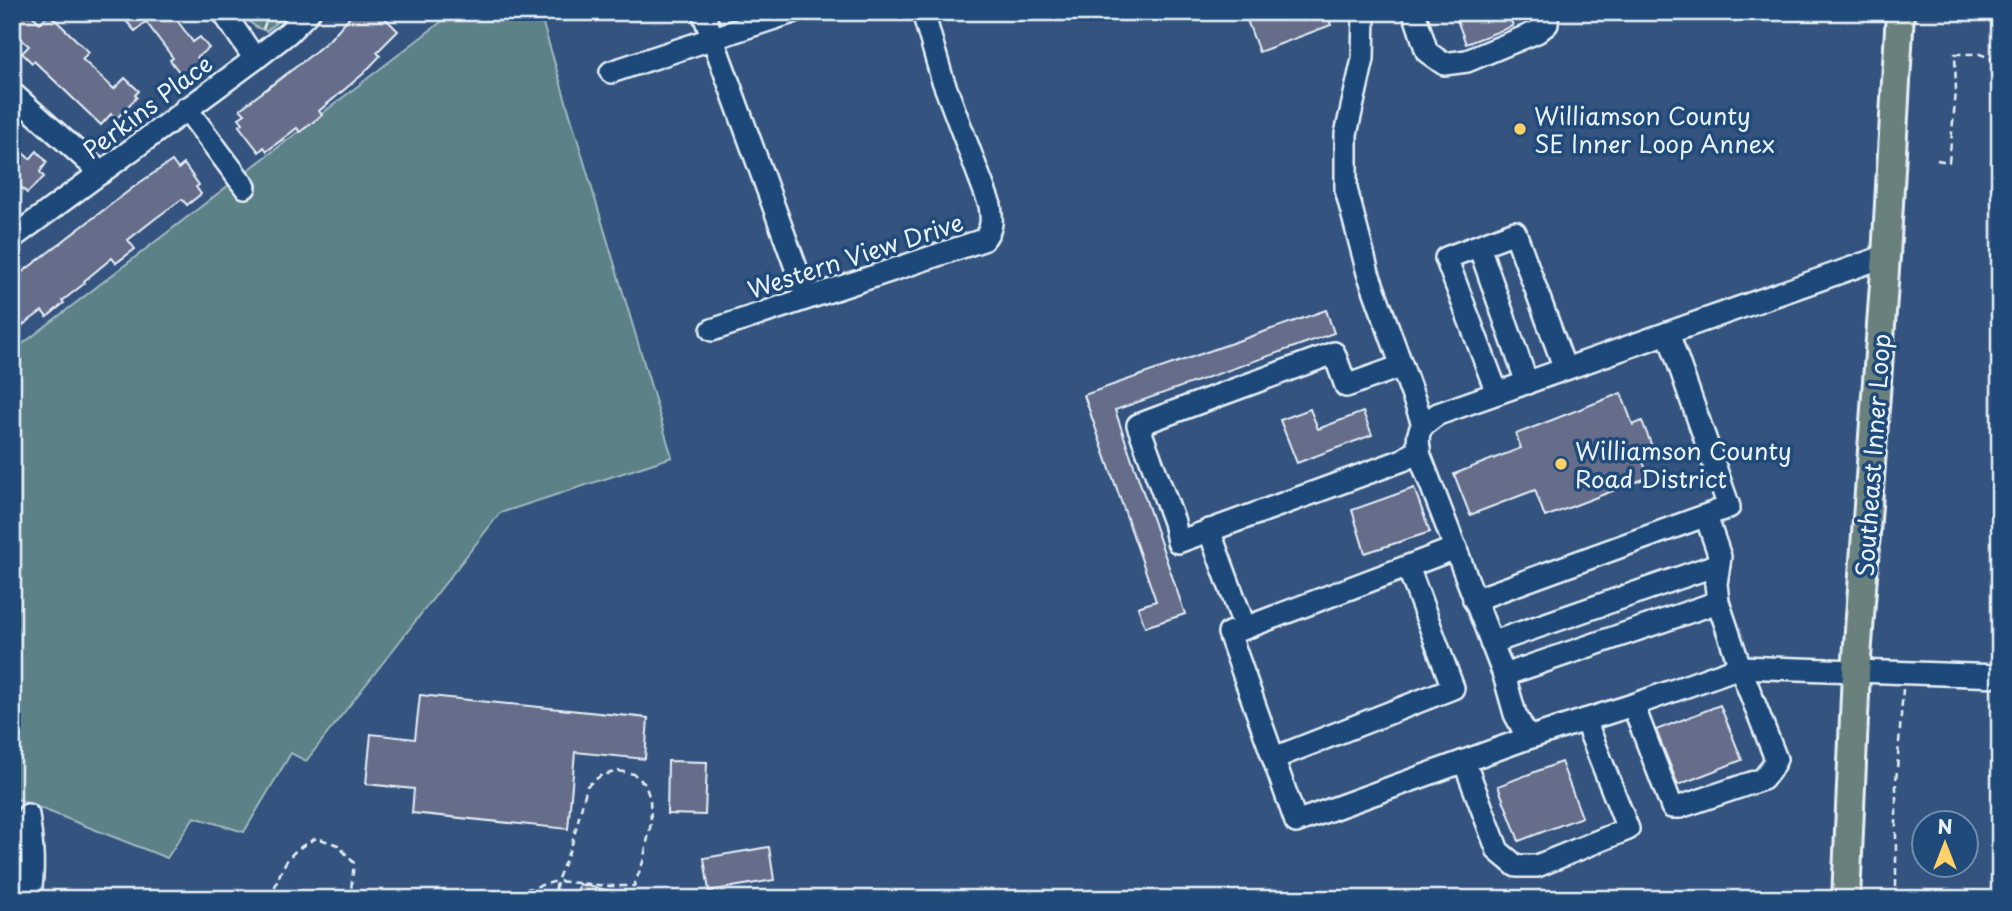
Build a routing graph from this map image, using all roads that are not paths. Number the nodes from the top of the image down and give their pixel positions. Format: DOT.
graph roads {
  1 [pos="223,12"];
  2 [pos="309,12"];
  3 [pos="703,12"];
  4 [pos="793,12"];
  5 [pos="923,12"];
  6 [pos="1363,12"];
  7 [pos="1414,12"];
  8 [pos="1548,12"];
  9 [pos="1900,12"];
  10 [pos="712,39"];
  11 [pos="256,59"];
  12 [pos="611,72"];
  13 [pos="12,93"];
  14 [pos="187,108"];
  15 [pos="101,173"];
  16 [pos="245,187"];
  17 [pos="12,239"];
  18 [pos="1479,246"];
  19 [pos="1886,256"];
  20 [pos="807,298"];
  21 [pos="712,330"];
  22 [pos="1668,333"];
  23 [pos="1402,366"];
  24 [pos="1565,369"];
  25 [pos="1527,383"];
  26 [pos="1497,393"];
  27 [pos="1423,424"];
  28 [pos="1419,449"];
  29 [pos="1706,516"];
  30 [pos="1209,530"];
  31 [pos="1456,548"];
  32 [pos="1719,564"];
  33 [pos="1408,567"];
  34 [pos="1474,600"];
  35 [pos="1718,602"];
  36 [pos="1245,628"];
  37 [pos="1491,643"];
  38 [pos="1740,667"];
  39 [pos="1856,672"];
  40 [pos="1504,676"];
  41 [pos="2000,676"];
  42 [pos="1633,705"];
  43 [pos="1586,720"];
  44 [pos="1528,738"];
  45 [pos="1274,758"];
  46 [pos="1464,761"];
  47 [pos="28,815"];
  48 [pos="29,899"];
  49 [pos="1846,899"];
  1 -- 11 [label="street"];
  2 -- 11 [label="street, Perkins Place"];
  3 -- 10 [label="street"];
  4 -- 10 [label="street"];
  5 -- 20 [label="street, Western View Drive"];
  6 -- 23 [label="street"];
  7 -- 8 [label="street"];
  9 -- 19 [label="main road, Southeast Inner Loop"];
  10 -- 12 [label="street"];
  10 -- 20 [label="street"];
  11 -- 14 [label="street, Perkins Place"];
  13 -- 15 [label="street"];
  14 -- 15 [label="street, Perkins Place"];
  14 -- 16 [label="street"];
  15 -- 17 [label="street, Perkins Place"];
  18 -- 24 [label="street"];
  18 -- 25 [label="street"];
  18 -- 26 [label="street"];
  19 -- 22 [label="street"];
  19 -- 39 [label="main road, Southeast Inner Loop"];
  20 -- 21 [label="street, Western View Drive"];
  22 -- 24 [label="street"];
  22 -- 29 [label="street"];
  23 -- 27 [label="street"];
  23 -- 30 [label="street"];
  24 -- 25 [label="street"];
  25 -- 26 [label="street"];
  26 -- 27 [label="street"];
  27 -- 28 [label="street"];
  28 -- 30 [label="street"];
  28 -- 31 [label="street"];
  29 -- 32 [label="street"];
  29 -- 34 [label="street"];
  30 -- 36 [label="street"];
  31 -- 33 [label="street"];
  31 -- 34 [label="street"];
  32 -- 35 [label="street"];
  32 -- 37 [label="street"];
  33 -- 36 [label="street"];
  33 -- 45 [label="street"];
  34 -- 37 [label="street"];
  35 -- 38 [label="street"];
  35 -- 40 [label="street"];
  36 -- 45 [label="street"];
  37 -- 40 [label="street"];
  38 -- 39 [label="street"];
  38 -- 42 [label="street"];
  38 -- 42 [label="street"];
  39 -- 41 [label="street"];
  39 -- 49 [label="main road, Southeast Inner Loop"];
  40 -- 44 [label="street"];
  42 -- 43 [label="street"];
  43 -- 44 [label="street"];
  43 -- 46 [label="street"];
  44 -- 46 [label="street"];
  45 -- 46 [label="street"];
  47 -- 48 [label="street"];
}
